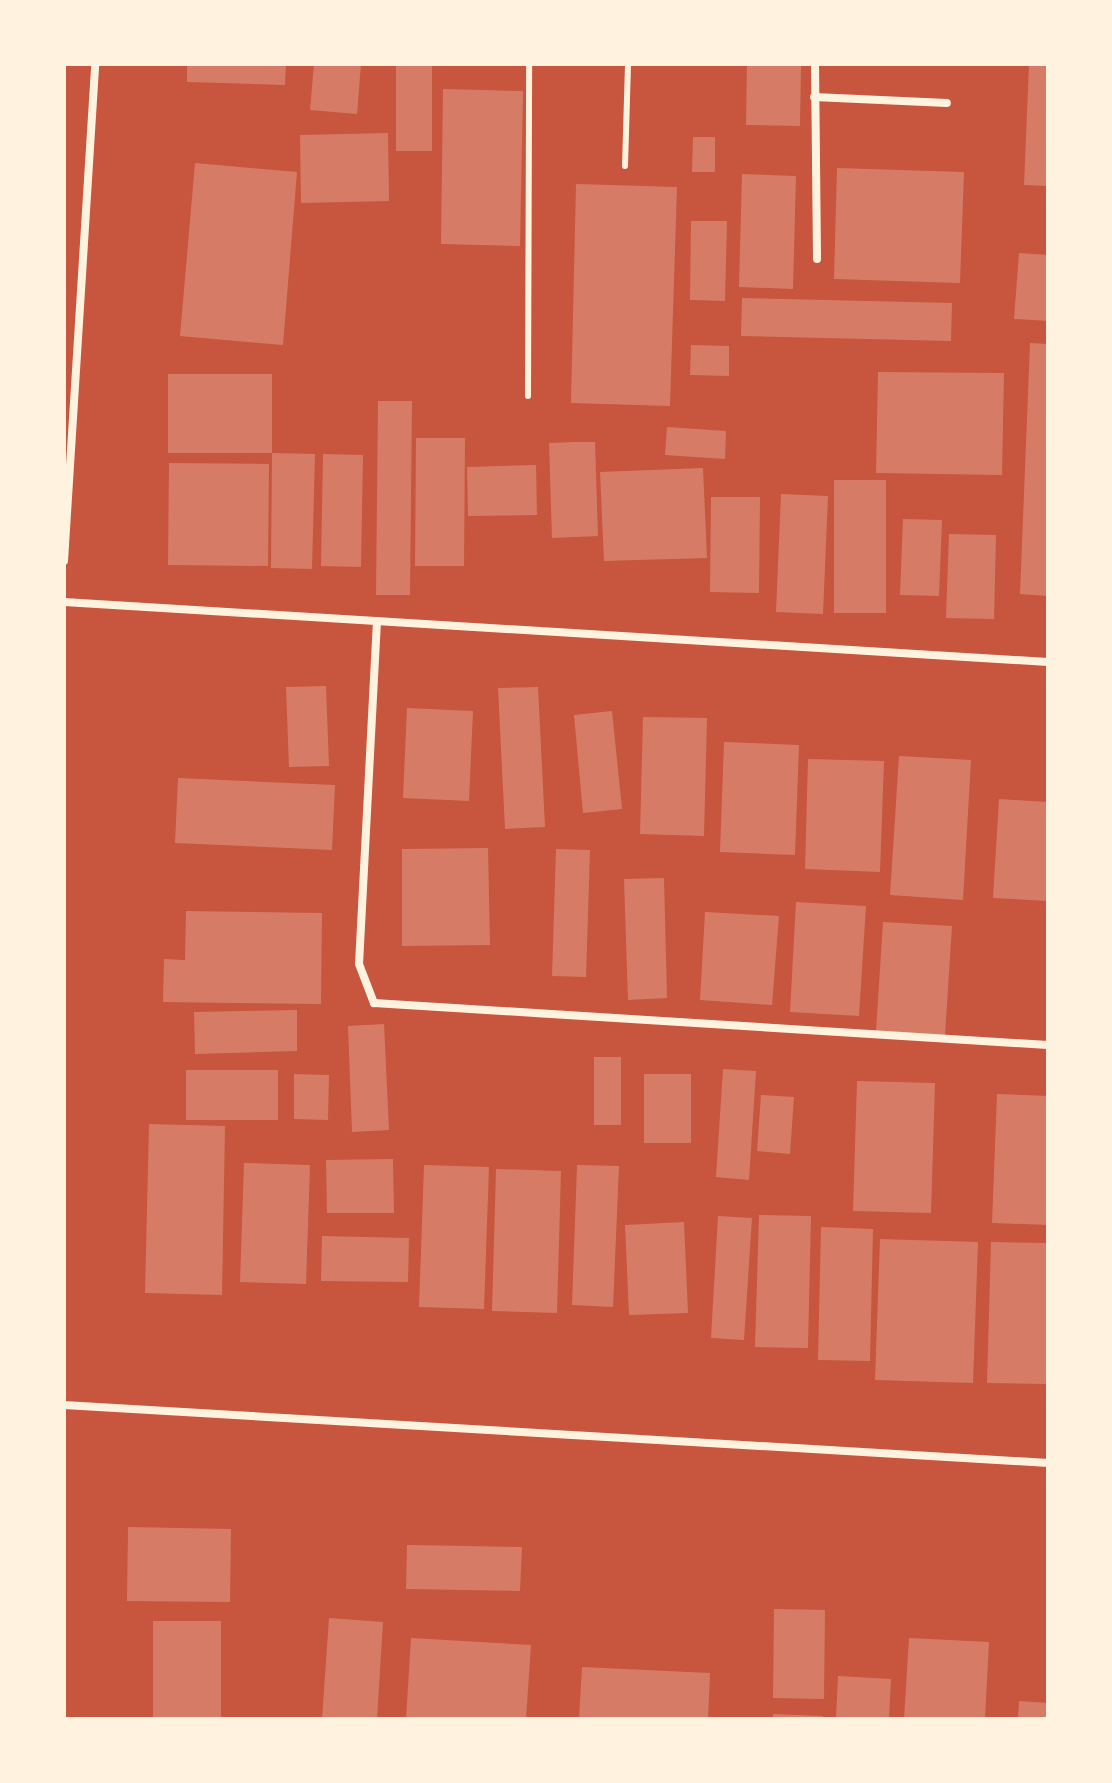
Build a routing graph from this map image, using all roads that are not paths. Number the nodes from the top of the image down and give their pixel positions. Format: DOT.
graph roads {
  1 [pos="95,64"];
  2 [pos="529,64"];
  3 [pos="628,64"];
  4 [pos="815,64"];
  5 [pos="814,97"];
  6 [pos="947,103"];
  7 [pos="625,166"];
  8 [pos="817,259"];
  9 [pos="528,396"];
  10 [pos="64,561"];
  11 [pos="64,602"];
  12 [pos="377,621"];
  13 [pos="1048,662"];
  14 [pos="1048,1045"];
  15 [pos="64,1405"];
  16 [pos="1048,1463"];
  1 -- 10 [label="street"];
  2 -- 9 [label="lane"];
  3 -- 7 [label="lane"];
  4 -- 5 [label="street"];
  5 -- 6 [label="street"];
  5 -- 8 [label="street"];
  11 -- 12 [label="street"];
  12 -- 13 [label="street"];
  12 -- 14 [label="street"];
  15 -- 16 [label="street"];
}
